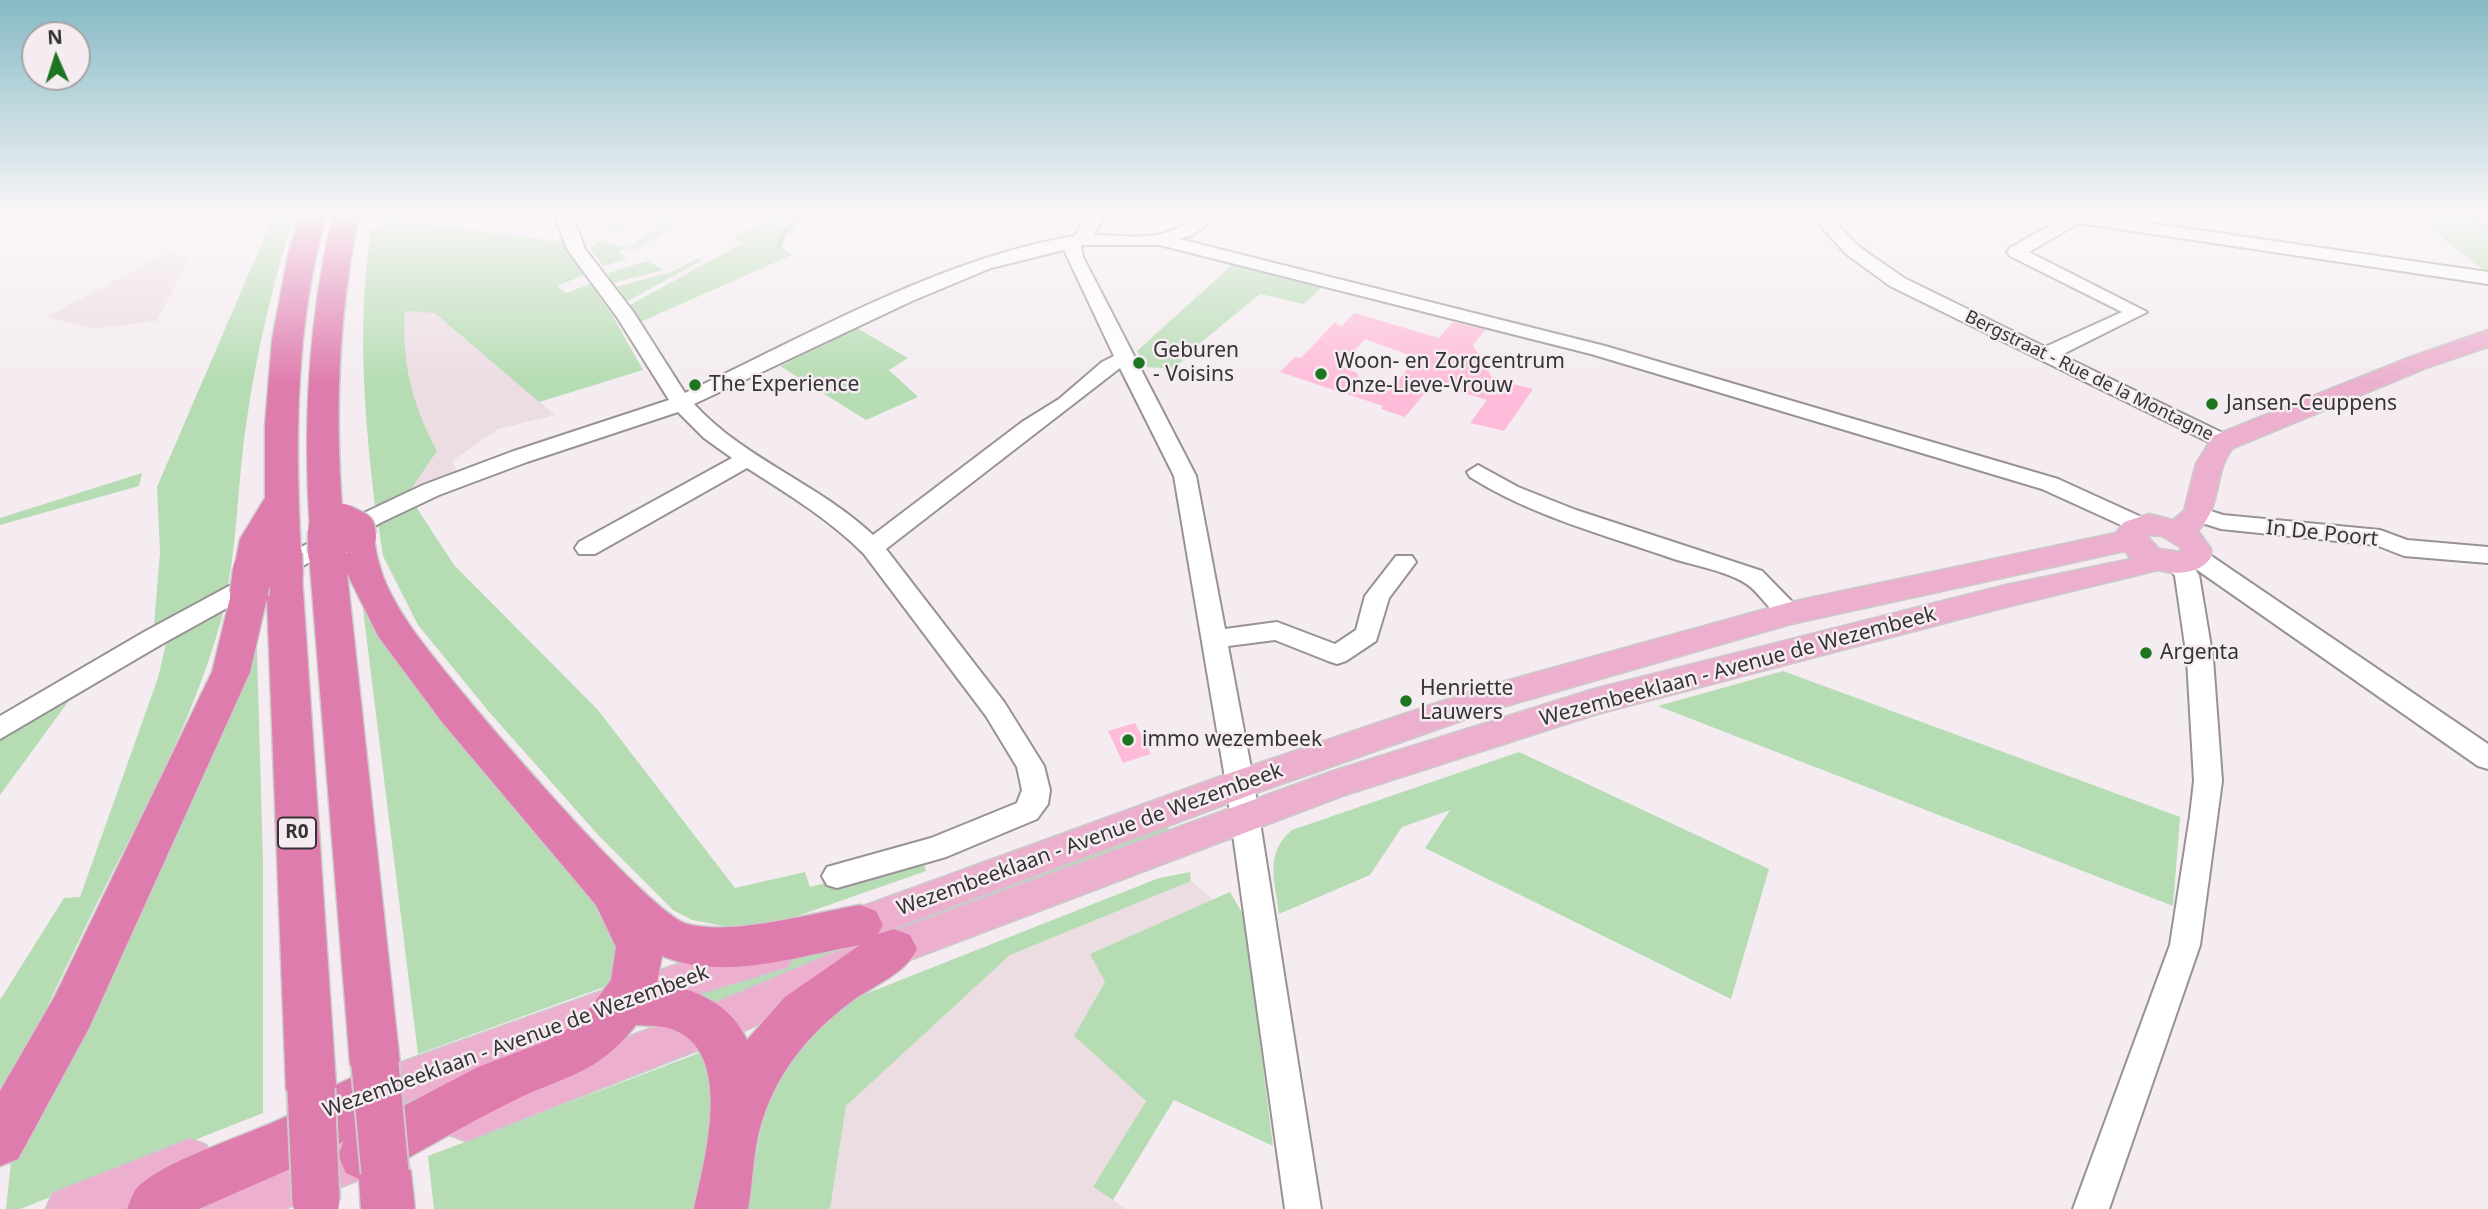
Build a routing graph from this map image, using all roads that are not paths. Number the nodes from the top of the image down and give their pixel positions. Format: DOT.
graph roads {
  1 [pos="299,271"];
  2 [pos="334,271"];
  3 [pos="594,271"];
  4 [pos="966,271"];
  5 [pos="1081,271"];
  6 [pos="1285,271"];
  7 [pos="1879,271"];
  8 [pos="2054,271"];
  9 [pos="2444,271"];
  10 [pos="2488,278"];
  11 [pos="2488,338"];
  12 [pos="2046,354"];
  13 [pos="1126,357"];
  14 [pos="681,404"];
  15 [pos="2223,442"];
  16 [pos="748,458"];
  17 [pos="1478,472"];
  18 [pos="2187,522"];
  19 [pos="336,531"];
  20 [pos="587,548"];
  21 [pos="872,548"];
  22 [pos="2160,549"];
  23 [pos="2488,555"];
  24 [pos="1404,562"];
  25 [pos="267,574"];
  26 [pos="1791,613"];
  27 [pos="1216,639"];
  28 [pos="0,729"];
  29 [pos="2488,758"];
  30 [pos="1242,801"];
  31 [pos="837,876"];
  32 [pos="612,892"];
  33 [pos="877,937"];
  34 [pos="624,1002"];
  35 [pos="710,1026"];
  36 [pos="367,1081"];
  37 [pos="735,1125"];
  38 [pos="4,1129"];
  39 [pos="379,1179"];
  40 [pos="316,1205"];
  41 [pos="69,1209"];
  42 [pos="154,1209"];
  43 [pos="226,1209"];
  44 [pos="720,1209"];
  45 [pos="1303,1209"];
  46 [pos="2091,1209"];
  1 -- 25 [label="highway"];
  2 -- 19 [label="highway"];
  3 -- 14 [label="street"];
  4 -- 14 [label="street"];
  5 -- 13 [label="street"];
  6 -- 22 [label="street"];
  7 -- 12 [label="street, Bergstraat - Rue de la Montagne"];
  8 -- 12 [label="street"];
  9 -- 10 [label="street"];
  11 -- 15 [label="main road"];
  12 -- 15 [label="street, Bergstraat - Rue de la Montagne"];
  13 -- 21 [label="street"];
  13 -- 27 [label="street"];
  14 -- 16 [label="street"];
  14 -- 28 [label="street"];
  15 -- 18 [label="main road"];
  16 -- 20 [label="street"];
  16 -- 21 [label="street"];
  17 -- 26 [label="street"];
  18 -- 22 [label="main road"];
  18 -- 23 [label="street, In De Poort"];
  19 -- 32 [label="highway"];
  19 -- 36 [label="highway"];
  21 -- 31 [label="street"];
  22 -- 26 [label="main road, Wezembeeklaan - Avenue de Wezembeek"];
  22 -- 29 [label="street"];
  22 -- 30 [label="main road, Wezembeeklaan - Avenue de Wezembeek"];
  22 -- 46 [label="street"];
  24 -- 27 [label="street"];
  25 -- 38 [label="highway"];
  25 -- 40 [label="highway, R0, bridge"];
  26 -- 30 [label="main road, Wezembeeklaan - Avenue de Wezembeek"];
  27 -- 30 [label="street"];
  30 -- 33 [label="main road, Wezembeeklaan - Avenue de Wezembeek"];
  30 -- 45 [label="street"];
  32 -- 33 [label="highway"];
  32 -- 34 [label="highway"];
  33 -- 34 [label="main road, Wezembeeklaan - Avenue de Wezembeek"];
  33 -- 35 [label="main road, Wezembeeklaan - Avenue de Wezembeek"];
  33 -- 37 [label="highway"];
  34 -- 35 [label="highway"];
  34 -- 36 [label="main road, Wezembeeklaan - Avenue de Wezembeek"];
  34 -- 39 [label="highway"];
  35 -- 37 [label="highway"];
  35 -- 39 [label="main road, Wezembeeklaan - Avenue de Wezembeek"];
  36 -- 39 [label="highway, bridge"];
  36 -- 41 [label="main road, Wezembeeklaan - Avenue de Wezembeek"];
  36 -- 42 [label="highway"];
  37 -- 44 [label="highway"];
  39 -- 43 [label="main road, Wezembeeklaan - Avenue de Wezembeek"];
}
